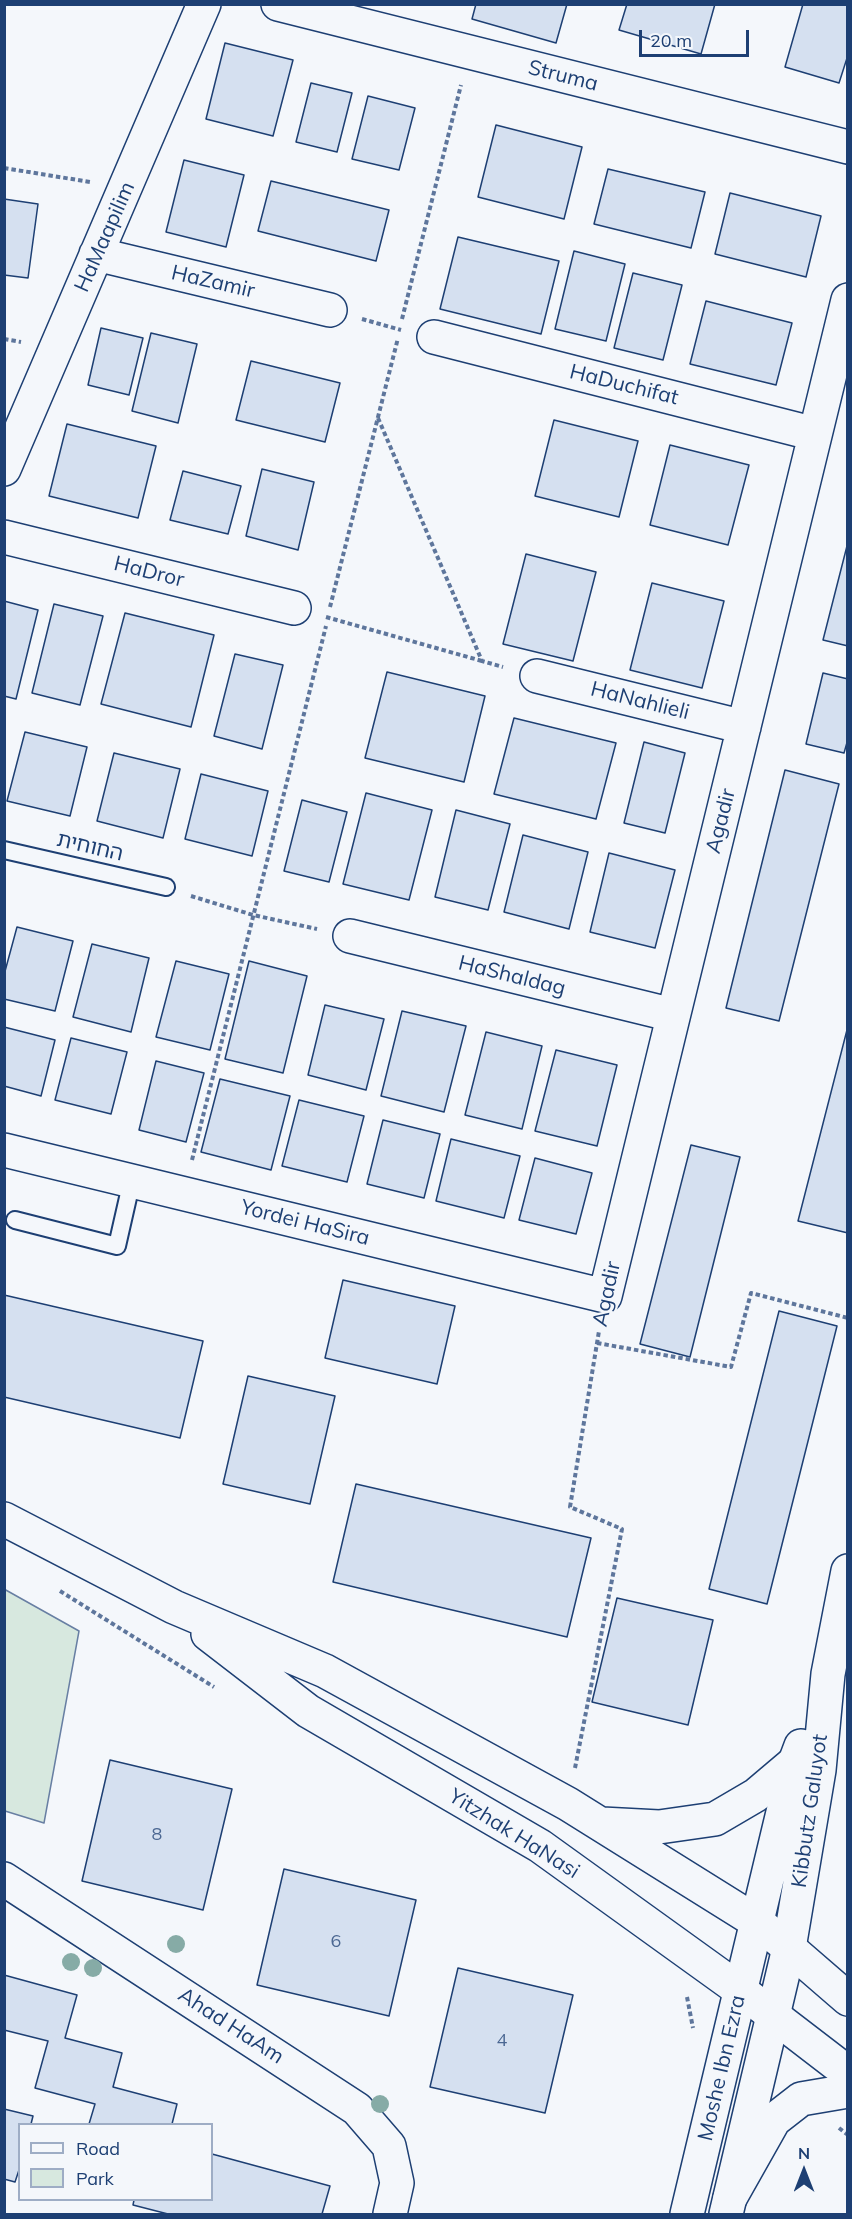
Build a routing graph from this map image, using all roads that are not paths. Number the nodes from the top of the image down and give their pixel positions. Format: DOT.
graph roads {
  1 [pos="204,4"];
  2 [pos="278,4"];
  3 [pos="848,147"];
  4 [pos="96,254"];
  5 [pos="848,300"];
  6 [pos="330,310"];
  7 [pos="434,337"];
  8 [pos="815,434"];
  9 [pos="4,469"];
  10 [pos="4,537"];
  11 [pos="294,608"];
  12 [pos="537,676"];
  13 [pos="744,727"];
  14 [pos="4,850"];
  15 [pos="166,887"];
  16 [pos="350,936"];
  17 [pos="674,1016"];
  18 [pos="4,1150"];
  19 [pos="132,1180"];
  20 [pos="15,1220"];
  21 [pos="605,1296"];
  22 [pos="4,1519"];
  23 [pos="848,1571"];
  24 [pos="174,1607"];
  25 [pos="828,1674"];
  26 [pos="795,1762"];
  27 [pos="600,1823"];
  28 [pos="4,1879"];
  29 [pos="757,1922"];
  30 [pos="789,1948"];
  31 [pos="740,1990"];
  32 [pos="848,1999"];
  33 [pos="774,2017"];
  34 [pos="848,2073"];
  35 [pos="848,2091"];
  36 [pos="728,2206"];
  37 [pos="390,2214"];
  38 [pos="687,2214"];
  1 -- 4 [label="street, HaMaapilim"];
  2 -- 3 [label="street, Struma"];
  4 -- 6 [label="street, HaZamir"];
  4 -- 9 [label="street, HaMaapilim"];
  5 -- 8 [label="street, Agadir"];
  7 -- 8 [label="street, HaDuchifat"];
  8 -- 13 [label="street, Agadir"];
  10 -- 11 [label="street, HaDror"];
  12 -- 13 [label="street, HaNahlieli"];
  13 -- 17 [label="street, Agadir"];
  14 -- 15 [label="lane, החוחית"];
  16 -- 17 [label="street, HaShaldag"];
  17 -- 21 [label="street, Agadir"];
  18 -- 19 [label="street, Yordei HaSira"];
  19 -- 20 [label="lane"];
  19 -- 21 [label="street, Yordei HaSira"];
  22 -- 24 [label="street, Yitzhak HaNasi"];
  23 -- 25 [label="street, Kibbutz Galuyot"];
  24 -- 27 [label="street, Yitzhak HaNasi"];
  24 -- 31 [label="street, Yitzhak HaNasi"];
  25 -- 26 [label="street, Kibbutz Galuyot"];
  25 -- 30 [label="street, Kibbutz Galuyot"];
  26 -- 27 [label="street"];
  26 -- 29 [label="street, Kibbutz Galuyot"];
  27 -- 29 [label="street, Yitzhak HaNasi"];
  28 -- 37 [label="street, Ahad HaAm"];
  29 -- 30 [label="street, Yitzhak HaNasi"];
  29 -- 31 [label="street, Moshe Ibn Ezra"];
  30 -- 32 [label="street, Yitzhak HaNasi"];
  30 -- 33 [label="street, Moshe Ibn Ezra"];
  31 -- 33 [label="street, Yitzhak HaNasi"];
  31 -- 38 [label="street, Moshe Ibn Ezra"];
  33 -- 34 [label="street, Yitzhak HaNasi"];
  33 -- 36 [label="street, Moshe Ibn Ezra"];
  35 -- 36 [label="street"];
}
